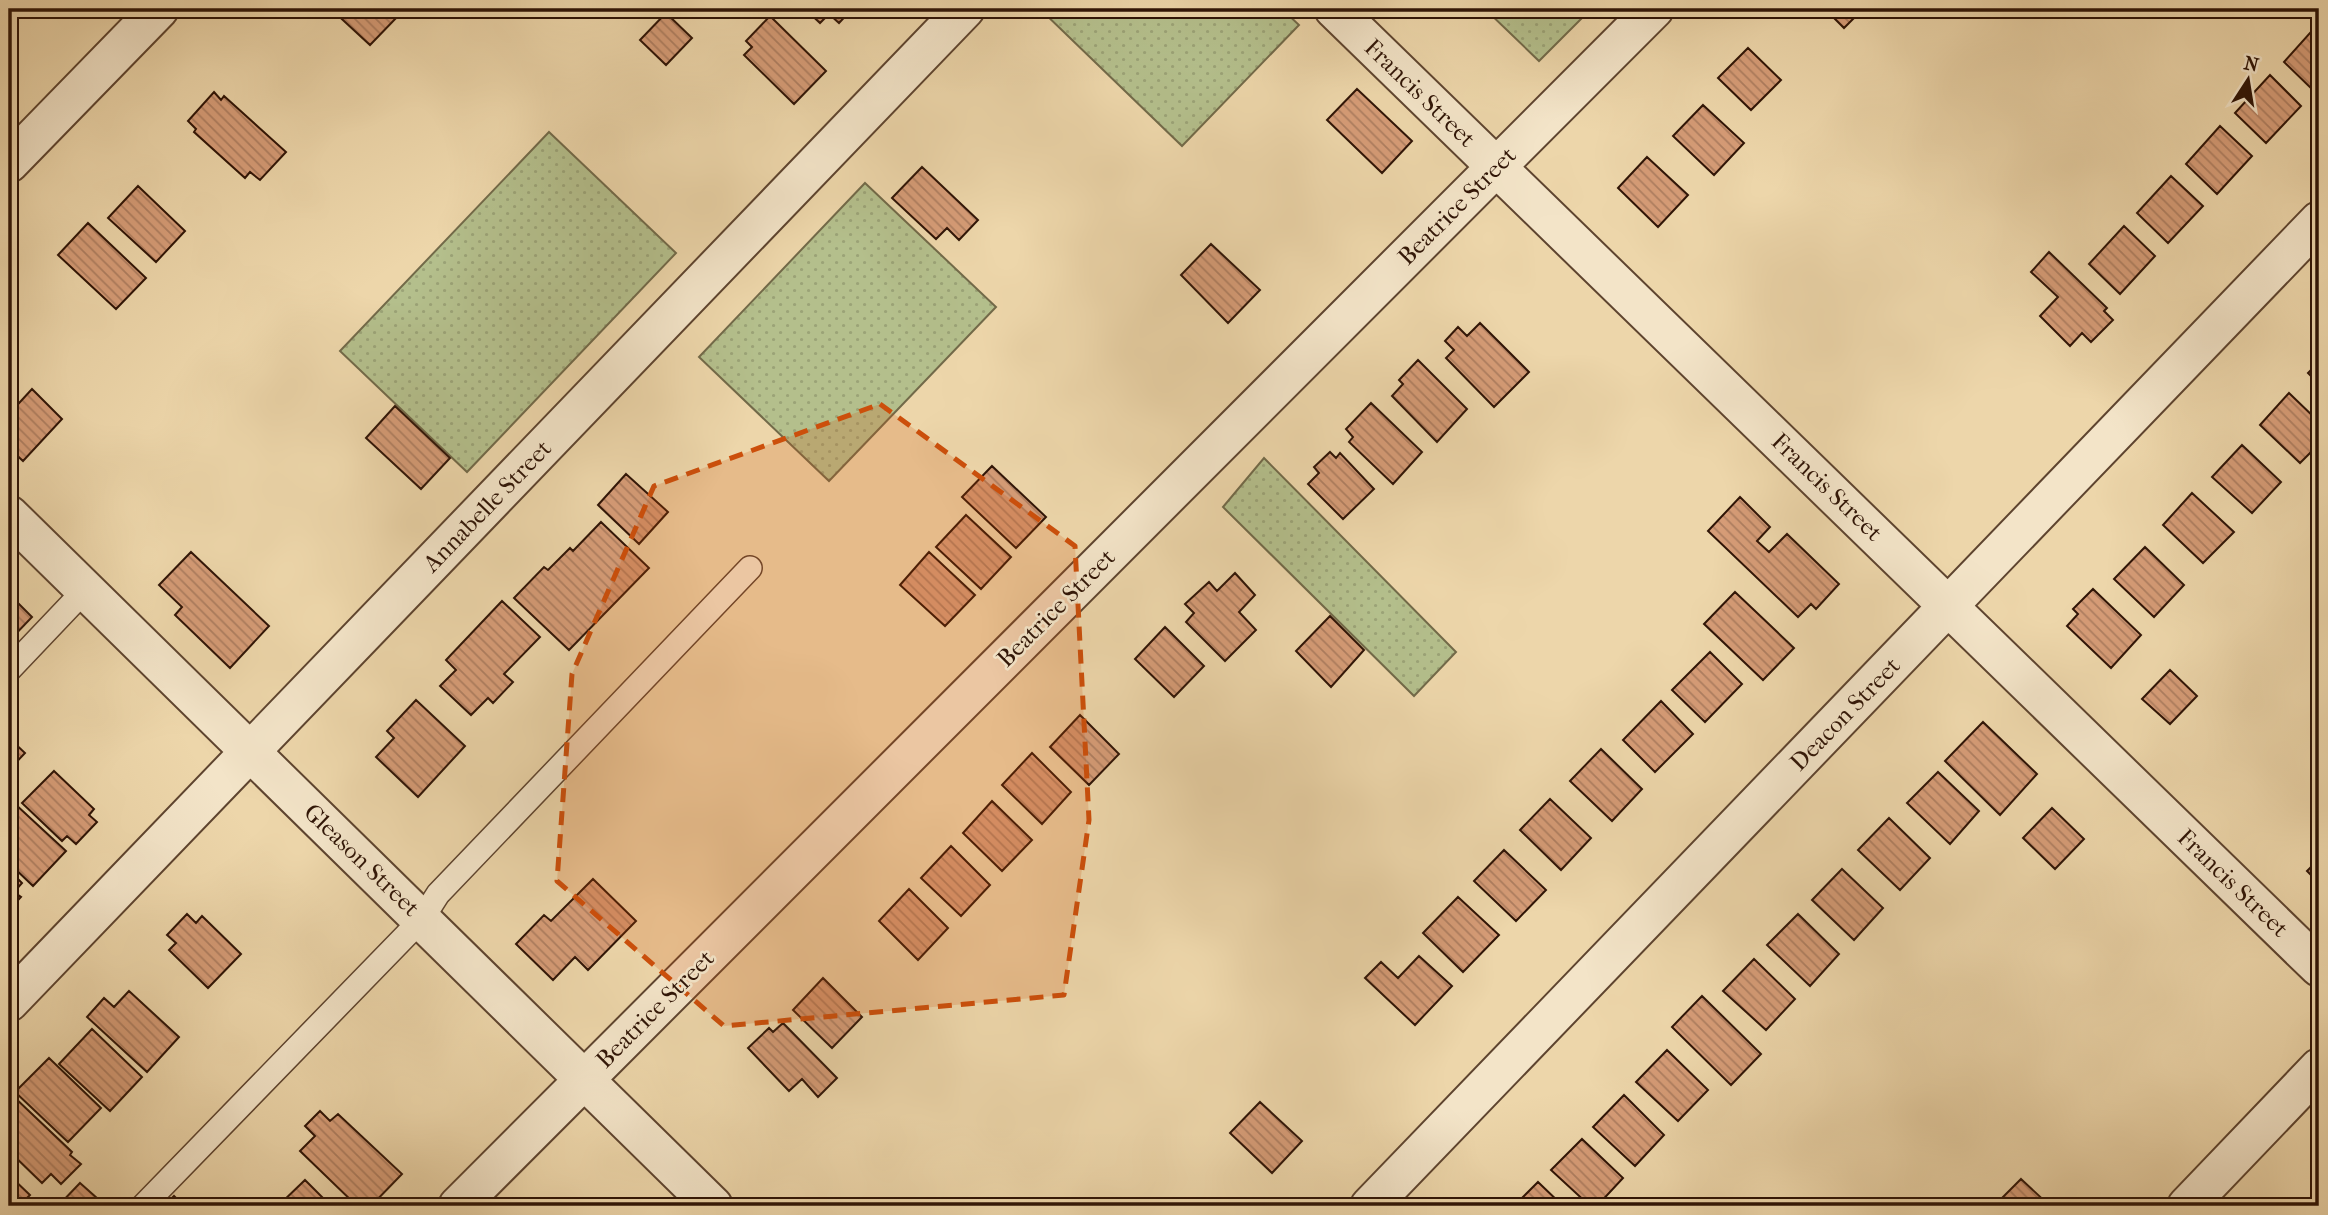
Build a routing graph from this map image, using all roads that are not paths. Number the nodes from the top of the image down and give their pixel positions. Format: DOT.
graph roads {
  1 [pos="159,9"];
  2 [pos="965,9"];
  3 [pos="1334,9"];
  4 [pos="1654,9"];
  5 [pos="9,163"];
  6 [pos="1496,167"];
  7 [pos="2319,221"];
  8 [pos="9,515"];
  9 [pos="750,568"];
  10 [pos="85,590"];
  11 [pos="1949,605"];
  12 [pos="9,670"];
  13 [pos="251,751"];
  14 [pos="422,919"];
  15 [pos="2319,967"];
  16 [pos="9,1002"];
  17 [pos="2319,1069"];
  18 [pos="584,1081"];
  19 [pos="143,1206"];
  20 [pos="458,1206"];
  21 [pos="713,1206"];
  22 [pos="1370,1206"];
  23 [pos="2187,1206"];
  1 -- 5 [label="street"];
  2 -- 13 [label="street, Annabelle Street"];
  3 -- 6 [label="street, Francis Street"];
  4 -- 6 [label="street, Beatrice Street"];
  6 -- 11 [label="street, Francis Street"];
  6 -- 18 [label="street, Beatrice Street"];
  7 -- 11 [label="street, Deacon Street"];
  8 -- 10 [label="street, Gleason Street"];
  9 -- 14 [label="lane"];
  10 -- 12 [label="lane"];
  10 -- 13 [label="street, Gleason Street"];
  11 -- 15 [label="street, Francis Street"];
  11 -- 22 [label="street, Deacon Street"];
  13 -- 14 [label="street, Gleason Street"];
  13 -- 16 [label="street, Annabelle Street"];
  14 -- 18 [label="street, Gleason Street"];
  14 -- 19 [label="lane"];
  17 -- 23 [label="street"];
  18 -- 20 [label="street, Beatrice Street"];
  18 -- 21 [label="street, Gleason Street"];
}
